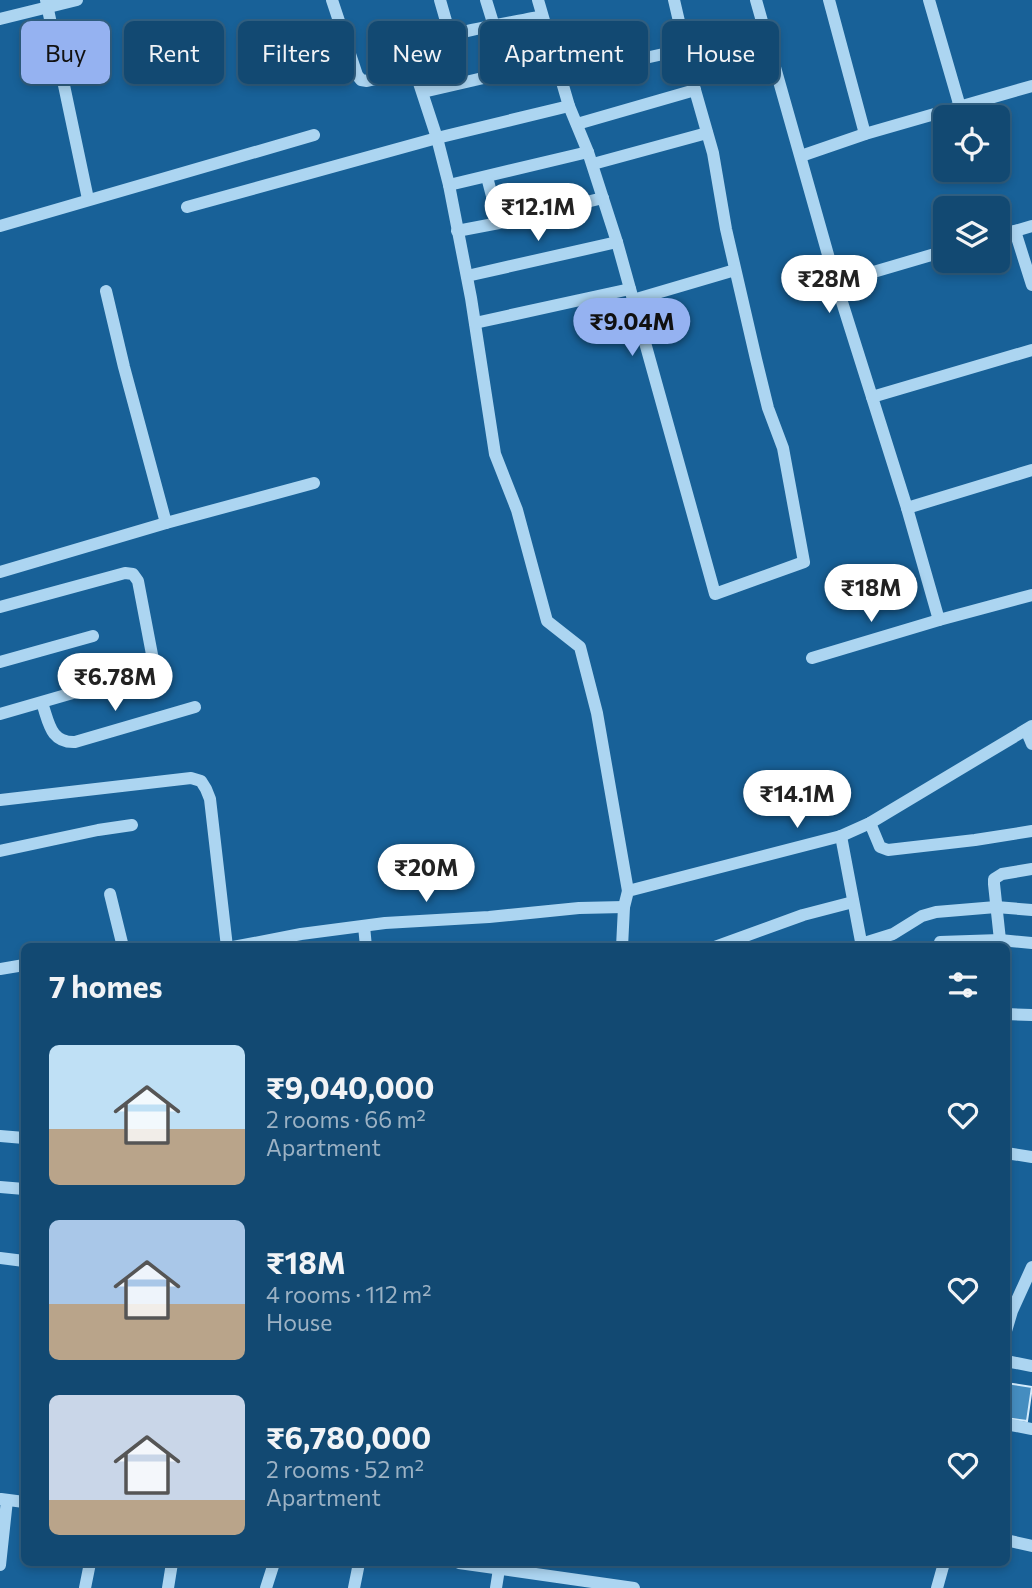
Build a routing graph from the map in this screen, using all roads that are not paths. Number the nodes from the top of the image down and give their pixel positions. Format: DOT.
graph roads {
  1 [pos="77,0"];
  2 [pos="332,0"];
  3 [pos="440,0"];
  4 [pos="486,0"];
  5 [pos="538,0"];
  6 [pos="674,0"];
  7 [pos="756,0"];
  8 [pos="829,0"];
  9 [pos="929,0"];
  10 [pos="47,4"];
  11 [pos="542,16"];
  12 [pos="0,19"];
  13 [pos="446,21"];
  14 [pos="492,21"];
  15 [pos="518,21"];
  16 [pos="544,21"];
  17 [pos="679,21"];
  18 [pos="480,79"];
  19 [pos="368,81"];
  20 [pos="420,84"];
  21 [pos="562,84"];
  22 [pos="694,84"];
  23 [pos="1032,86"];
  24 [pos="695,90"];
  25 [pos="424,92"];
  26 [pos="959,105"];
  27 [pos="967,105"];
  28 [pos="569,106"];
  29 [pos="933,115"];
  30 [pos="576,124"];
  31 [pos="707,134"];
  32 [pos="865,134"];
  33 [pos="314,135"];
  34 [pos="437,138"];
  35 [pos="800,156"];
  36 [pos="590,158"];
  37 [pos="487,177"];
  38 [pos="449,185"];
  39 [pos="603,198"];
  40 [pos="88,199"];
  41 [pos="187,207"];
  42 [pos="499,223"];
  43 [pos="0,226"];
  44 [pos="1032,226"];
  45 [pos="457,231"];
  46 [pos="1014,231"];
  47 [pos="1010,232"];
  48 [pos="617,242"];
  49 [pos="933,255"];
  50 [pos="736,270"];
  51 [pos="467,276"];
  52 [pos="836,283"];
  53 [pos="1032,285"];
  54 [pos="106,291"];
  55 [pos="632,295"];
  56 [pos="475,323"];
  57 [pos="1032,350"];
  58 [pos="872,397"];
  59 [pos="1032,470"];
  60 [pos="314,483"];
  61 [pos="907,508"];
  62 [pos="166,523"];
  63 [pos="0,572"];
  64 [pos="1032,595"];
  65 [pos="0,607"];
  66 [pos="939,620"];
  67 [pos="93,636"];
  68 [pos="812,658"];
  69 [pos="0,662"];
  70 [pos="42,702"];
  71 [pos="195,707"];
  72 [pos="0,715"];
  73 [pos="1029,728"];
  74 [pos="1032,744"];
  75 [pos="0,800"];
  76 [pos="870,823"];
  77 [pos="132,825"];
  78 [pos="1032,831"];
  79 [pos="841,836"];
  80 [pos="0,851"];
  81 [pos="1032,869"];
  82 [pos="628,891"];
  83 [pos="110,894"];
  84 [pos="853,902"];
  85 [pos="996,906"];
  86 [pos="624,907"];
  87 [pos="1032,910"];
  88 [pos="364,926"];
  89 [pos="940,942"];
  90 [pos="122,943"];
  91 [pos="227,943"];
  92 [pos="272,943"];
  93 [pos="366,943"];
  94 [pos="622,943"];
  95 [pos="726,943"];
  96 [pos="862,943"];
  97 [pos="868,943"];
  98 [pos="1000,943"];
  99 [pos="1032,943"];
  100 [pos="21,966"];
  101 [pos="0,969"];
  102 [pos="1010,1014"];
  103 [pos="1032,1015"];
  104 [pos="0,1136"];
  105 [pos="21,1138"];
  106 [pos="1010,1154"];
  107 [pos="1032,1157"];
  108 [pos="0,1187"];
  109 [pos="21,1189"];
  110 [pos="0,1258"];
  111 [pos="21,1261"];
  112 [pos="1032,1267"];
  113 [pos="1010,1308"];
  114 [pos="1010,1362"];
  115 [pos="1032,1366"];
  116 [pos="1010,1425"];
  117 [pos="1032,1429"];
  118 [pos="4,1499"];
  119 [pos="1010,1541"];
  120 [pos="1032,1546"];
  121 [pos="0,1566"];
  122 [pos="89,1566"];
  123 [pos="172,1566"];
  124 [pos="273,1566"];
  125 [pos="358,1566"];
  126 [pos="500,1566"];
  127 [pos="943,1566"];
  128 [pos="85,1588"];
  129 [pos="168,1588"];
  130 [pos="266,1588"];
  131 [pos="354,1588"];
  132 [pos="496,1588"];
  133 [pos="634,1588"];
  134 [pos="937,1588"];
  1 -- 10 [label="street"];
  2 -- 19 [label="street"];
  3 -- 13 [label="street"];
  4 -- 14 [label="street"];
  5 -- 11 [label="street"];
  6 -- 17 [label="street"];
  7 -- 35 [label="street"];
  8 -- 32 [label="street"];
  9 -- 26 [label="street"];
  10 -- 12 [label="street"];
  10 -- 40 [label="street"];
  11 -- 15 [label="street"];
  11 -- 16 [label="street"];
  18 -- 25 [label="street"];
  20 -- 25 [label="street"];
  21 -- 28 [label="street"];
  22 -- 24 [label="street"];
  23 -- 27 [label="street"];
  24 -- 30 [label="street"];
  24 -- 31 [label="street"];
  25 -- 34 [label="street"];
  28 -- 30 [label="street"];
  28 -- 34 [label="street"];
  29 -- 32 [label="street"];
  30 -- 36 [label="street"];
  31 -- 36 [label="street"];
  31 -- 50 [label="street"];
  32 -- 35 [label="street"];
  33 -- 40 [label="street"];
  34 -- 38 [label="street"];
  34 -- 41 [label="street"];
  35 -- 52 [label="street"];
  36 -- 37 [label="street"];
  36 -- 39 [label="street"];
  37 -- 38 [label="street"];
  37 -- 42 [label="street"];
  38 -- 45 [label="street"];
  39 -- 42 [label="street"];
  39 -- 48 [label="street"];
  40 -- 43 [label="street"];
  42 -- 45 [label="street"];
  44 -- 46 [label="street"];
  45 -- 51 [label="street"];
  46 -- 47 [label="street"];
  46 -- 53 [label="street"];
  48 -- 51 [label="street"];
  48 -- 55 [label="street"];
  49 -- 52 [label="street"];
  50 -- 55 [label="street"];
  50 -- 55 [label="street"];
  51 -- 56 [label="street"];
  52 -- 58 [label="street"];
  54 -- 62 [label="street"];
  55 -- 56 [label="street"];
  56 -- 82 [label="street"];
  57 -- 58 [label="street"];
  58 -- 61 [label="street"];
  59 -- 61 [label="street"];
  60 -- 62 [label="street"];
  61 -- 66 [label="street"];
  62 -- 63 [label="street"];
  64 -- 66 [label="street"];
  65 -- 70 [label="street"];
  66 -- 68 [label="street"];
  67 -- 69 [label="street"];
  70 -- 71 [label="street"];
  70 -- 72 [label="street"];
  73 -- 74 [label="street"];
  73 -- 76 [label="street"];
  75 -- 91 [label="street"];
  76 -- 78 [label="street"];
  76 -- 79 [label="street"];
  77 -- 80 [label="street"];
  79 -- 82 [label="street"];
  79 -- 84 [label="street"];
  81 -- 85 [label="street"];
  82 -- 86 [label="street"];
  83 -- 90 [label="street"];
  84 -- 95 [label="street"];
  84 -- 96 [label="street"];
  85 -- 87 [label="street"];
  85 -- 97 [label="street"];
  85 -- 98 [label="street"];
  86 -- 88 [label="street"];
  86 -- 94 [label="street"];
  88 -- 92 [label="street"];
  88 -- 93 [label="street"];
  89 -- 98 [label="street"];
  98 -- 99 [label="street"];
  100 -- 101 [label="street"];
  102 -- 103 [label="street"];
  104 -- 105 [label="street"];
  106 -- 107 [label="street"];
  108 -- 109 [label="street"];
  110 -- 111 [label="street"];
  112 -- 113 [label="street"];
  114 -- 115 [label="street"];
  116 -- 117 [label="street"];
  118 -- 121 [label="street"];
  119 -- 120 [label="street"];
  122 -- 128 [label="street"];
  123 -- 129 [label="street"];
  124 -- 130 [label="street"];
  125 -- 131 [label="street"];
  126 -- 132 [label="street"];
  126 -- 133 [label="street"];
  127 -- 134 [label="street"];
}
